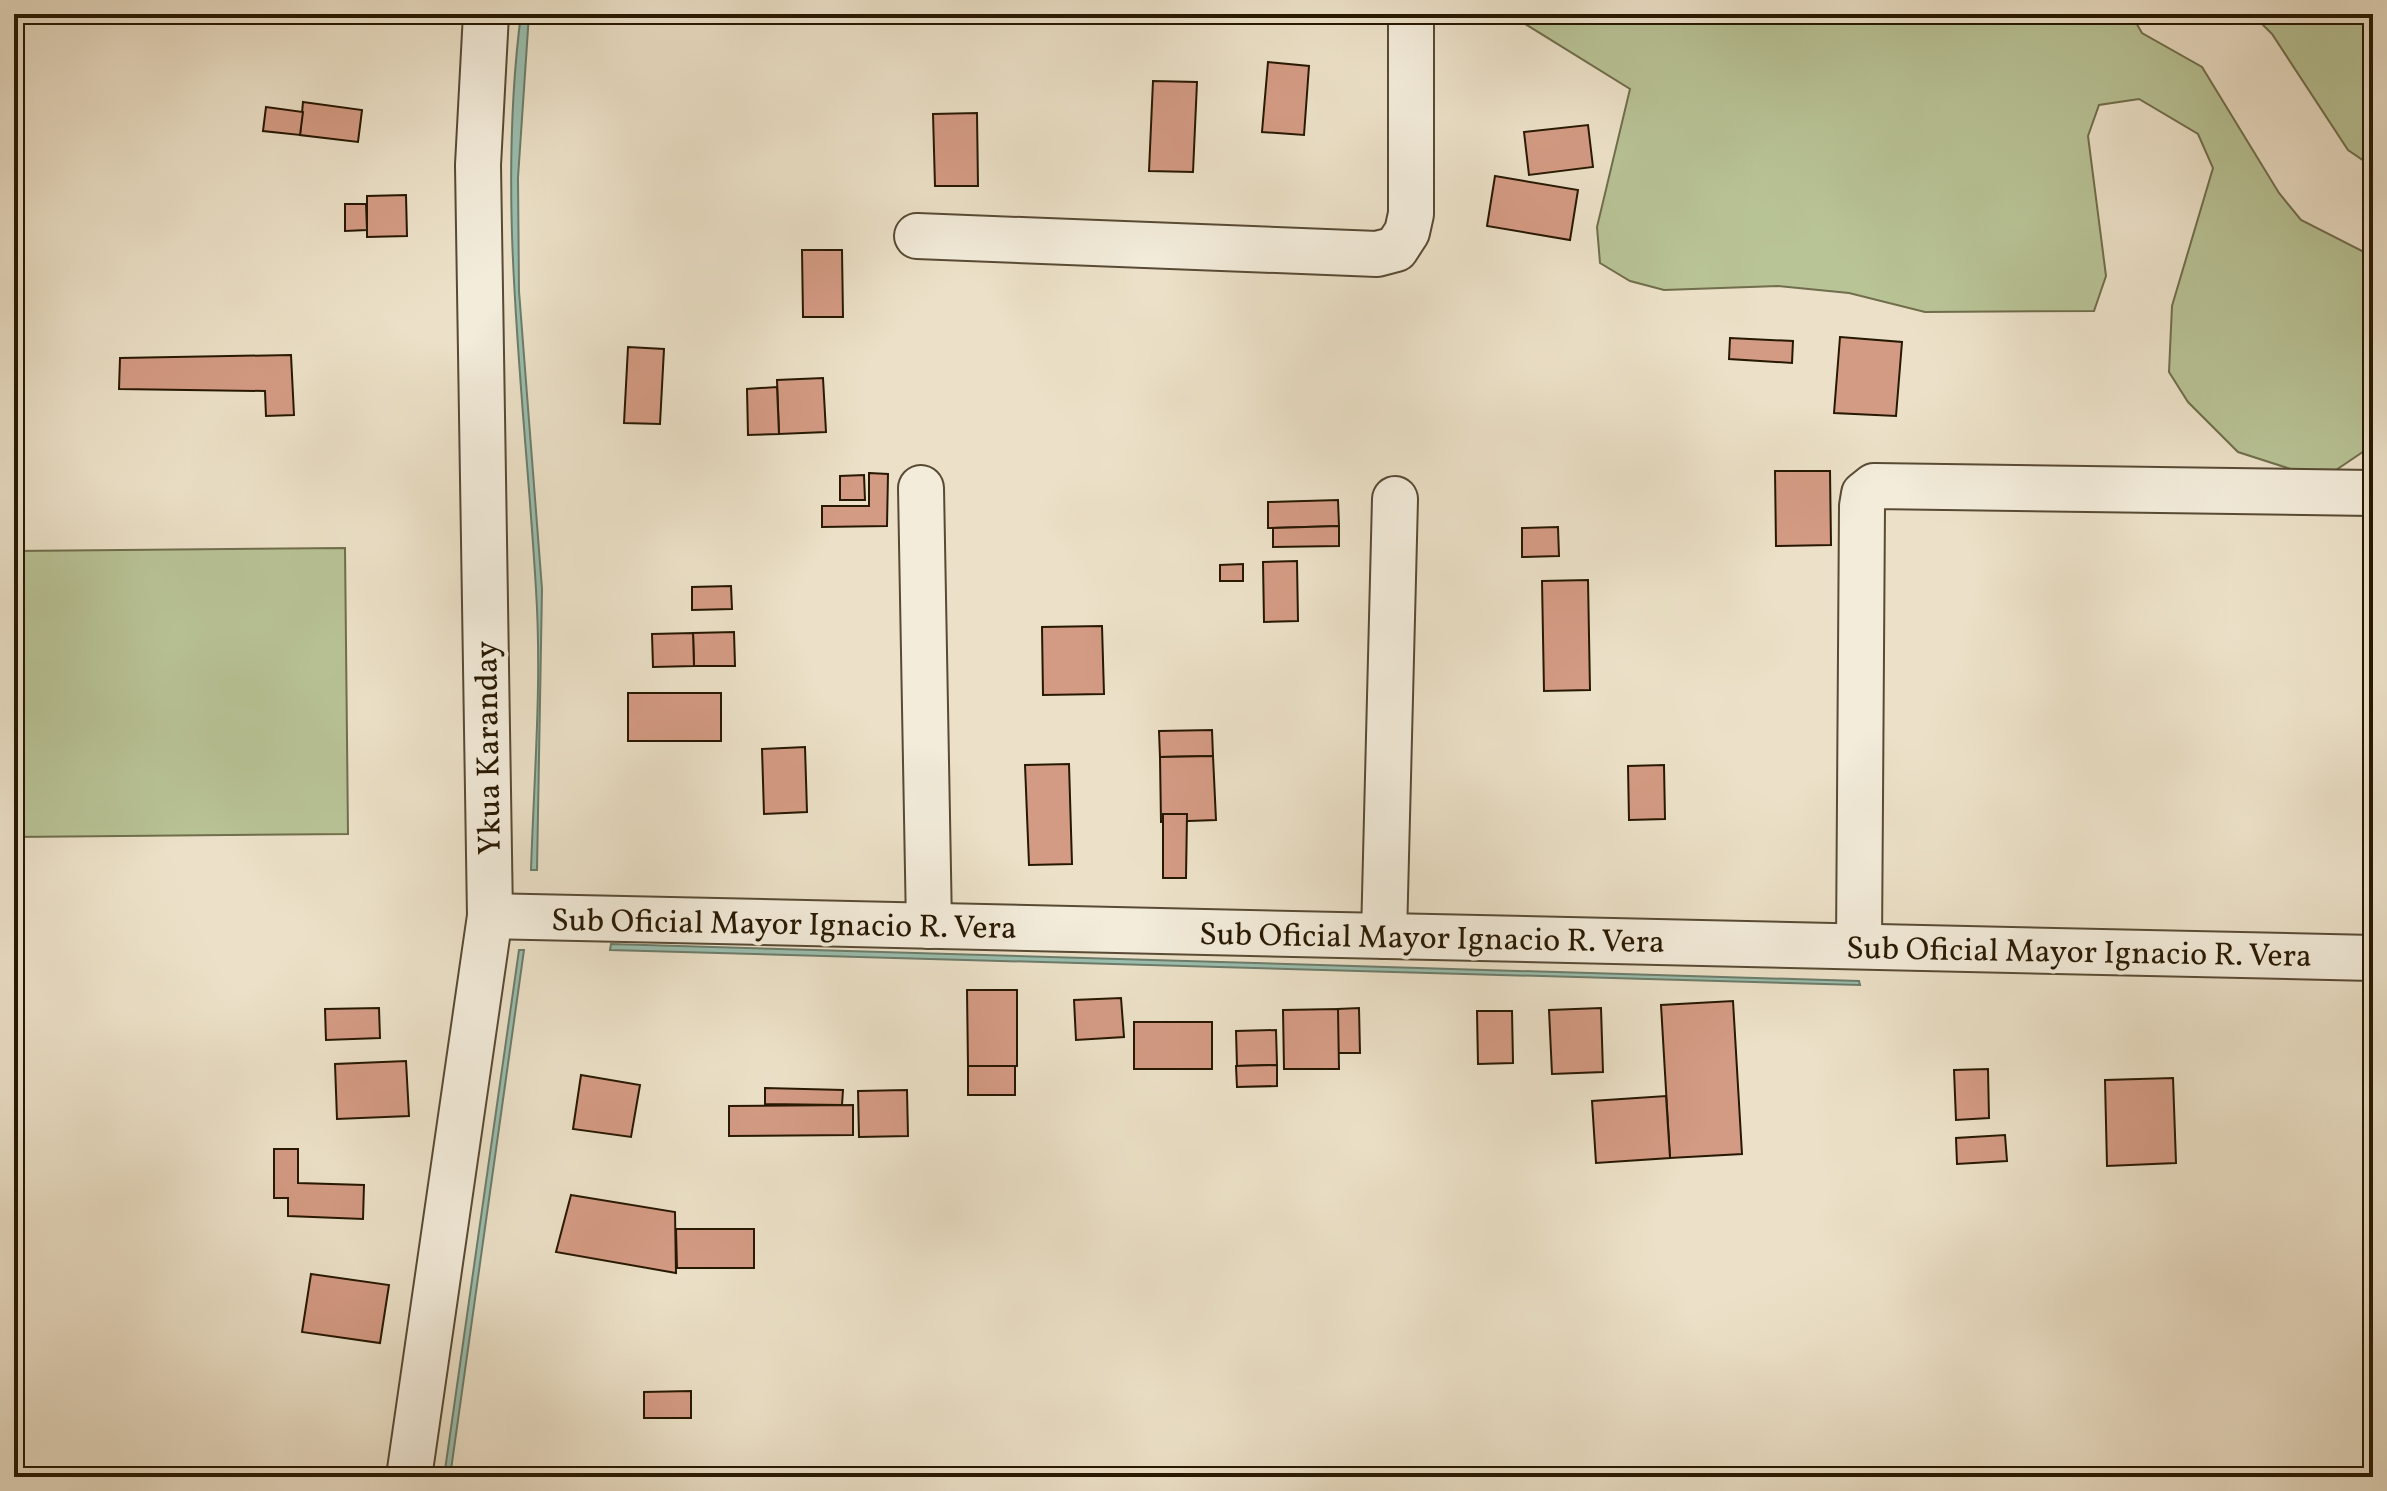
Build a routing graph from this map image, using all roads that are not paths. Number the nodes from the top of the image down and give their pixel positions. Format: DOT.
graph roads {
  1 [pos="486,14"];
  2 [pos="1411,14"];
  3 [pos="917,236"];
  4 [pos="921,488"];
  5 [pos="2373,493"];
  6 [pos="1395,499"];
  7 [pos="490,916"];
  8 [pos="929,926"];
  9 [pos="1384,936"];
  10 [pos="1859,946"];
  11 [pos="2373,958"];
  12 [pos="409,1477"];
  1 -- 7 [label="street, Ykua Karanday"];
  2 -- 3 [label="street"];
  4 -- 8 [label="street"];
  5 -- 10 [label="street"];
  6 -- 9 [label="street"];
  7 -- 8 [label="street, Sub Oficial Mayor Ignacio R. Vera"];
  7 -- 12 [label="street, Ykua Karanday"];
  8 -- 9 [label="street, Sub Oficial Mayor Ignacio R. Vera"];
  9 -- 10 [label="street, Sub Oficial Mayor Ignacio R. Vera"];
  10 -- 11 [label="street, Sub Oficial Mayor Ignacio R. Vera"];
}
